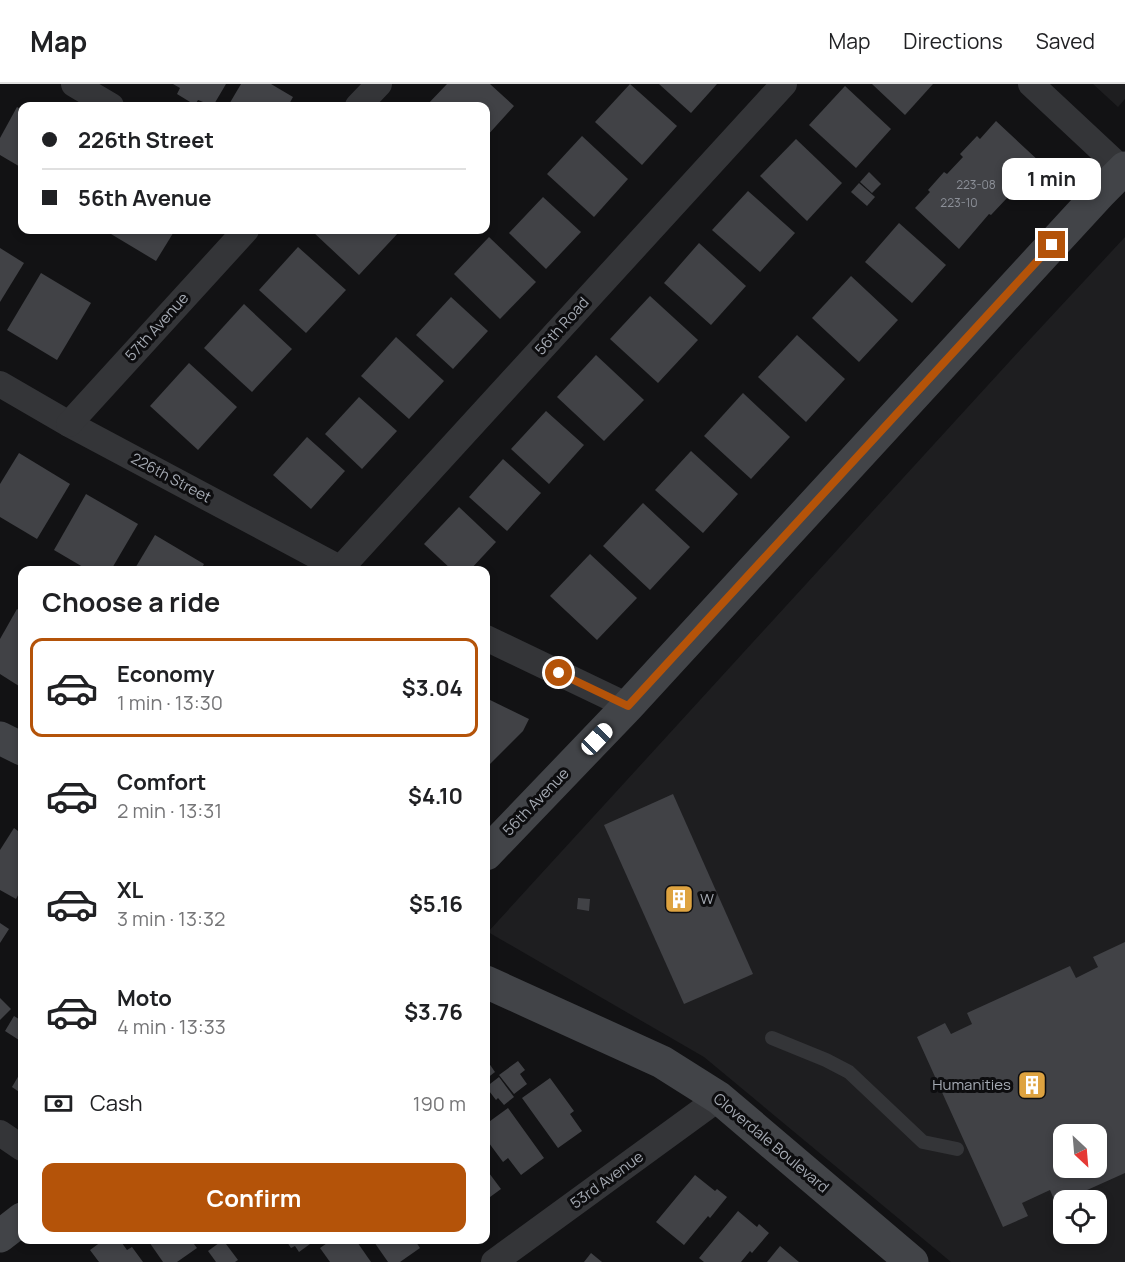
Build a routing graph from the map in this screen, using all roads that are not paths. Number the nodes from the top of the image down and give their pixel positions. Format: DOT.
graph roads {
  1 [pos="74,84"];
  2 [pos="379,84"];
  3 [pos="784,84"];
  4 [pos="1031,84"];
  5 [pos="104,102"];
  6 [pos="362,102"];
  7 [pos="1124,169"];
  8 [pos="242,234"];
  9 [pos="0,384"];
  10 [pos="69,424"];
  11 [pos="336,566"];
  12 [pos="345,566"];
  13 [pos="490,640"];
  14 [pos="628,706"];
  15 [pos="0,738"];
  16 [pos="18,747"];
  17 [pos="490,850"];
  18 [pos="490,984"];
  19 [pos="772,1038"];
  20 [pos="719,1098"];
  21 [pos="0,1133"];
  22 [pos="18,1145"];
  23 [pos="957,1149"];
  24 [pos="18,1222"];
  25 [pos="0,1236"];
  26 [pos="494,1262"];
  27 [pos="912,1262"];
  1 -- 5 [label="street"];
  2 -- 6 [label="street"];
  3 -- 12 [label="street, 56th Road"];
  4 -- 7 [label="street"];
  7 -- 14 [label="street, 56th Avenue"];
  8 -- 10 [label="street, 57th Avenue"];
  9 -- 10 [label="street, 226th Street"];
  10 -- 11 [label="street, 226th Street"];
  13 -- 14 [label="street"];
  14 -- 17 [label="street, 56th Avenue"];
  15 -- 16 [label="street"];
  18 -- 20 [label="street, Cloverdale Boulevard"];
  19 -- 23 [label="lane"];
  20 -- 26 [label="street, 53rd Avenue"];
  20 -- 27 [label="street, Cloverdale Boulevard"];
  21 -- 22 [label="street"];
  24 -- 25 [label="street"];
}
